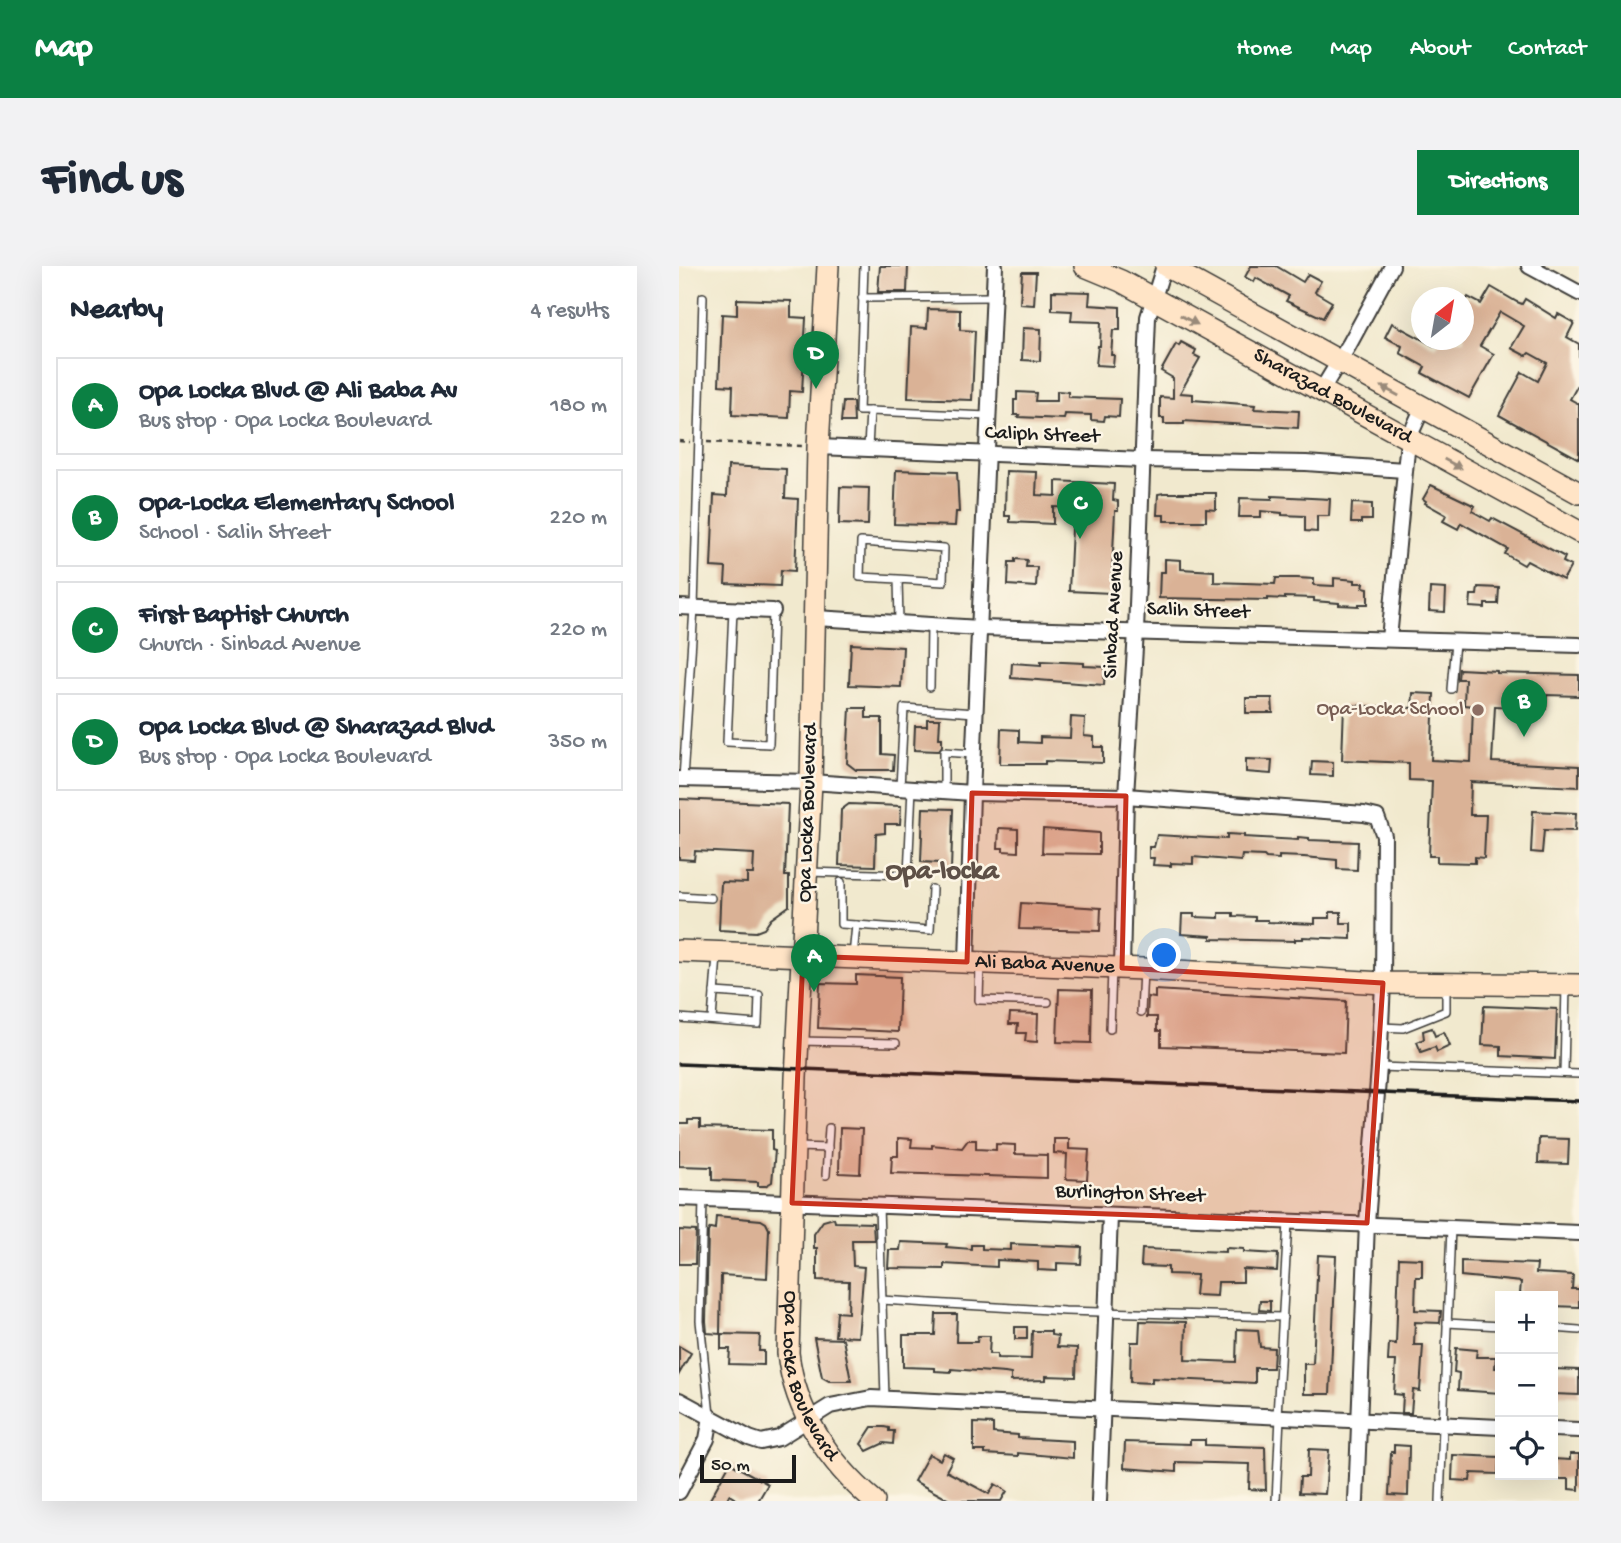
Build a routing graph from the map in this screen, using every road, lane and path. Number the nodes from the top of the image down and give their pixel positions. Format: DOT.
graph roads {
  1 [pos="828,266"];
  2 [pos="865,266"];
  3 [pos="995,266"];
  4 [pos="1085,266"];
  5 [pos="1165,266"];
  6 [pos="1392,266"];
  7 [pos="1529,266"];
  8 [pos="1579,293"];
  9 [pos="703,296"];
  10 [pos="862,298"];
  11 [pos="992,298"];
  12 [pos="1152,300"];
  13 [pos="1339,362"];
  14 [pos="1321,391"];
  15 [pos="1423,409"];
  16 [pos="870,411"];
  17 [pos="988,416"];
  18 [pos="1408,440"];
  19 [pos="679,441"];
  20 [pos="697,442"];
  21 [pos="818,447"];
  22 [pos="868,449"];
  23 [pos="987,455"];
  24 [pos="1143,460"];
  25 [pos="1404,470"];
  26 [pos="1579,494"];
  27 [pos="1579,532"];
  28 [pos="898,579"];
  29 [pos="686,607"];
  30 [pos="733,609"];
  31 [pos="773,611"];
  32 [pos="815,618"];
  33 [pos="899,623"];
  34 [pos="931,625"];
  35 [pos="980,628"];
  36 [pos="1136,631"];
  37 [pos="1389,639"];
  38 [pos="1455,641"];
  39 [pos="1579,645"];
  40 [pos="930,687"];
  41 [pos="1451,689"];
  42 [pos="976,713"];
  43 [pos="974,754"];
  44 [pos="681,779"];
  45 [pos="811,782"];
  46 [pos="906,788"];
  47 [pos="944,791"];
  48 [pos="972,793"];
  49 [pos="1126,796"];
  50 [pos="807,872"];
  51 [pos="841,882"];
  52 [pos="932,889"];
  53 [pos="679,896"];
  54 [pos="711,898"];
  55 [pos="856,925"];
  56 [pos="679,951"];
  57 [pos="717,952"];
  58 [pos="803,956"];
  59 [pos="853,958"];
  60 [pos="973,963"];
  61 [pos="1125,969"];
  62 [pos="1383,983"];
  63 [pos="1446,984"];
  64 [pos="1573,985"];
  65 [pos="714,992"];
  66 [pos="1048,1002"];
  67 [pos="1141,1012"];
  68 [pos="679,1018"];
  69 [pos="712,1019"];
  70 [pos="1381,1027"];
  71 [pos="1110,1028"];
  72 [pos="799,1041"];
  73 [pos="895,1043"];
  74 [pos="1379,1067"];
  75 [pos="1564,1073"];
  76 [pos="1579,1074"];
  77 [pos="829,1128"];
  78 [pos="794,1147"];
  79 [pos="828,1148"];
  80 [pos="826,1175"];
  81 [pos="679,1198"];
  82 [pos="703,1199"];
  83 [pos="792,1203"];
  84 [pos="879,1206"];
  85 [pos="1110,1216"];
  86 [pos="1288,1222"];
  87 [pos="1367,1223"];
  88 [pos="1451,1227"];
  89 [pos="1579,1233"];
  90 [pos="881,1300"];
  91 [pos="1108,1312"];
  92 [pos="1283,1317"];
  93 [pos="1447,1323"];
  94 [pos="1495,1326"];
  95 [pos="1558,1328"];
  96 [pos="1579,1330"];
  97 [pos="885,1399"];
  98 [pos="679,1400"];
  99 [pos="1103,1408"];
  100 [pos="711,1417"];
  101 [pos="1279,1417"];
  102 [pos="809,1420"];
  103 [pos="1361,1421"];
  104 [pos="1443,1424"];
  105 [pos="1495,1427"];
  106 [pos="1558,1429"];
  107 [pos="1579,1430"];
  108 [pos="679,1492"];
  109 [pos="874,1501"];
  110 [pos="1099,1501"];
  111 [pos="1276,1501"];
  112 [pos="1356,1501"];
  113 [pos="1440,1501"];
  1 -- 21 [label="street, Opa Locka Boulevard"];
  2 -- 10 [label="lane"];
  3 -- 11 [label="street"];
  4 -- 12 [label="street, Sharazad Boulevard"];
  5 -- 12 [label="street, Sinbad Avenue"];
  5 -- 13 [label="street, Sharazad Boulevard"];
  6 -- 13 [label="street"];
  7 -- 8 [label="street"];
  9 -- 20 [label="lane"];
  10 -- 11 [label="lane"];
  10 -- 16 [label="lane"];
  11 -- 17 [label="street"];
  12 -- 14 [label="street, Sharazad Boulevard, one-way"];
  12 -- 24 [label="street, Sinbad Avenue"];
  13 -- 14 [label="street"];
  15 -- 13 [label="street, Sharazad Boulevard, one-way"];
  14 -- 18 [label="street, Sharazad Boulevard"];
  15 -- 18 [label="street"];
  15 -- 26 [label="street, Sharazad Boulevard"];
  16 -- 17 [label="lane"];
  16 -- 22 [label="lane"];
  17 -- 23 [label="street"];
  18 -- 25 [label="street"];
  18 -- 27 [label="street, Sharazad Boulevard, one-way"];
  19 -- 20 [label="path"];
  20 -- 21 [label="path"];
  20 -- 29 [label="lane"];
  21 -- 22 [label="street, Caliph Street"];
  21 -- 32 [label="street, Opa Locka Boulevard"];
  22 -- 23 [label="street, Caliph Street"];
  23 -- 24 [label="street, Caliph Street"];
  23 -- 35 [label="street"];
  24 -- 25 [label="street, Caliph Street"];
  24 -- 36 [label="street, Sinbad Avenue"];
  25 -- 37 [label="street"];
  28 -- 28 [label="lane"];
  28 -- 33 [label="lane"];
  29 -- 30 [label="street"];
  29 -- 44 [label="lane"];
  30 -- 31 [label="street"];
  30 -- 31 [label="lane"];
  32 -- 33 [label="street, Salih Street"];
  32 -- 45 [label="street, Opa Locka Boulevard"];
  33 -- 34 [label="street, Salih Street"];
  34 -- 35 [label="street, Salih Street"];
  34 -- 40 [label="lane"];
  35 -- 36 [label="street, Salih Street"];
  35 -- 42 [label="street"];
  36 -- 37 [label="street, Salih Street"];
  36 -- 49 [label="street, Sinbad Avenue"];
  37 -- 38 [label="street, Salih Street"];
  38 -- 39 [label="street, Salih Street"];
  38 -- 41 [label="lane"];
  42 -- 43 [label="street"];
  42 -- 46 [label="lane"];
  43 -- 47 [label="lane"];
  43 -- 48 [label="street"];
  44 -- 45 [label="street"];
  45 -- 46 [label="street"];
  45 -- 50 [label="street, Opa Locka Boulevard"];
  46 -- 47 [label="street"];
  46 -- 50 [label="lane"];
  47 -- 48 [label="street"];
  48 -- 49 [label="street"];
  48 -- 60 [label="street"];
  49 -- 61 [label="street, Sinbad Avenue"];
  49 -- 62 [label="street"];
  50 -- 58 [label="street, Opa Locka Boulevard"];
  51 -- 55 [label="lane"];
  52 -- 55 [label="lane"];
  53 -- 54 [label="lane"];
  55 -- 59 [label="lane"];
  56 -- 57 [label="street, Ali Baba Avenue"];
  57 -- 58 [label="street, Ali Baba Avenue"];
  57 -- 65 [label="lane"];
  58 -- 59 [label="street, Ali Baba Avenue"];
  58 -- 72 [label="street, Opa Locka Boulevard"];
  59 -- 60 [label="street, Ali Baba Avenue"];
  60 -- 61 [label="street, Ali Baba Avenue"];
  60 -- 66 [label="lane"];
  61 -- 62 [label="street, Ali Baba Avenue"];
  61 -- 67 [label="lane"];
  61 -- 71 [label="lane"];
  62 -- 63 [label="street, Ali Baba Avenue"];
  62 -- 70 [label="street"];
  63 -- 64 [label="street, Ali Baba Avenue"];
  63 -- 70 [label="lane"];
  64 -- 75 [label="lane"];
  65 -- 69 [label="lane"];
  65 -- 69 [label="lane"];
  68 -- 69 [label="lane"];
  70 -- 74 [label="street"];
  72 -- 73 [label="lane"];
  72 -- 78 [label="street, Opa Locka Boulevard"];
  74 -- 75 [label="lane"];
  74 -- 87 [label="street"];
  75 -- 76 [label="lane"];
  77 -- 79 [label="lane"];
  78 -- 79 [label="lane"];
  78 -- 83 [label="street, Opa Locka Boulevard"];
  79 -- 80 [label="lane"];
  81 -- 82 [label="street, Burlington Street"];
  82 -- 83 [label="street, Burlington Street"];
  82 -- 100 [label="lane"];
  83 -- 84 [label="street, Burlington Street"];
  83 -- 102 [label="street, Opa Locka Boulevard"];
  84 -- 85 [label="street, Burlington Street"];
  84 -- 90 [label="lane"];
  85 -- 86 [label="street, Burlington Street"];
  85 -- 91 [label="street"];
  86 -- 87 [label="street, Burlington Street"];
  86 -- 92 [label="lane"];
  87 -- 88 [label="street, Burlington Street"];
  87 -- 103 [label="street"];
  88 -- 89 [label="street, Burlington Street"];
  88 -- 93 [label="lane"];
  90 -- 91 [label="lane"];
  90 -- 97 [label="lane"];
  91 -- 92 [label="lane"];
  91 -- 99 [label="street"];
  92 -- 101 [label="lane"];
  93 -- 94 [label="lane"];
  93 -- 104 [label="lane"];
  95 -- 96 [label="lane"];
  97 -- 99 [label="street"];
  97 -- 102 [label="street"];
  98 -- 100 [label="street"];
  99 -- 101 [label="street"];
  99 -- 110 [label="street"];
  100 -- 102 [label="street"];
  100 -- 108 [label="street"];
  101 -- 103 [label="street"];
  101 -- 111 [label="lane"];
  102 -- 109 [label="street, Opa Locka Boulevard"];
  103 -- 104 [label="street"];
  103 -- 112 [label="street"];
  104 -- 105 [label="street"];
  104 -- 113 [label="lane"];
  106 -- 107 [label="street"];
}
